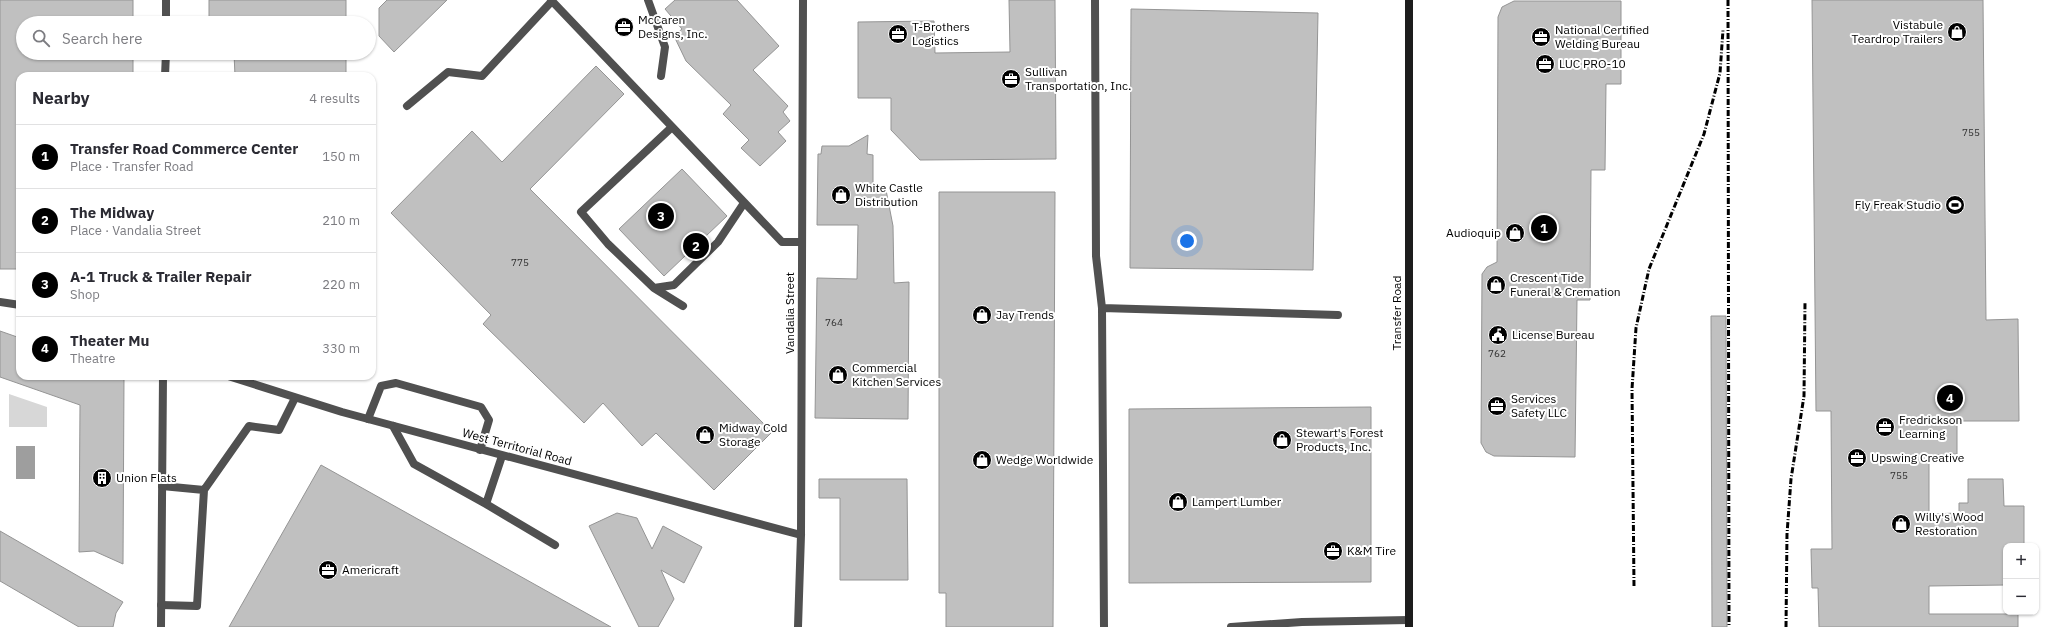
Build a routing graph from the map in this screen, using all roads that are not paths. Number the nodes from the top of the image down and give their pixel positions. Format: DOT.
graph roads {
  1 [pos="166,0"];
  2 [pos="648,0"];
  3 [pos="803,0"];
  4 [pos="1095,0"];
  5 [pos="1409,0"];
  6 [pos="552,1"];
  7 [pos="166,16"];
  8 [pos="166,60"];
  9 [pos="165,72"];
  10 [pos="661,76"];
  11 [pos="407,106"];
  12 [pos="672,127"];
  13 [pos="744,203"];
  14 [pos="802,242"];
  15 [pos="654,288"];
  16 [pos="0,302"];
  17 [pos="16,304"];
  18 [pos="683,306"];
  19 [pos="1102,308"];
  20 [pos="1338,315"];
  21 [pos="163,380"];
  22 [pos="240,380"];
  23 [pos="295,398"];
  24 [pos="368,419"];
  25 [pos="393,426"];
  26 [pos="480,450"];
  27 [pos="502,456"];
  28 [pos="162,486"];
  29 [pos="204,490"];
  30 [pos="486,504"];
  31 [pos="801,535"];
  32 [pos="555,545"];
  33 [pos="161,605"];
  34 [pos="1409,624"];
  35 [pos="161,627"];
  36 [pos="798,627"];
  37 [pos="1104,627"];
  38 [pos="1231,627"];
  1 -- 7 [label="street"];
  2 -- 10 [label="street"];
  3 -- 14 [label="street, Vandalia Street"];
  4 -- 19 [label="street"];
  5 -- 34 [label="main road, Transfer Road"];
  6 -- 11 [label="street"];
  6 -- 12 [label="street"];
  8 -- 9 [label="street"];
  12 -- 13 [label="street"];
  12 -- 15 [label="street"];
  13 -- 14 [label="street"];
  13 -- 15 [label="street"];
  14 -- 31 [label="street, Vandalia Street"];
  15 -- 18 [label="street"];
  16 -- 17 [label="street"];
  19 -- 20 [label="street"];
  19 -- 37 [label="street"];
  21 -- 28 [label="street"];
  22 -- 23 [label="street, West Territorial Road"];
  23 -- 24 [label="street, West Territorial Road"];
  23 -- 29 [label="street"];
  24 -- 25 [label="street, West Territorial Road"];
  24 -- 26 [label="street"];
  25 -- 26 [label="street, West Territorial Road"];
  25 -- 30 [label="street"];
  26 -- 27 [label="street, West Territorial Road"];
  27 -- 30 [label="street"];
  27 -- 31 [label="street, West Territorial Road"];
  28 -- 29 [label="street"];
  28 -- 33 [label="street"];
  29 -- 33 [label="street"];
  30 -- 32 [label="street"];
  31 -- 36 [label="street, Vandalia Street"];
  33 -- 35 [label="street"];
  34 -- 38 [label="street"];
}
